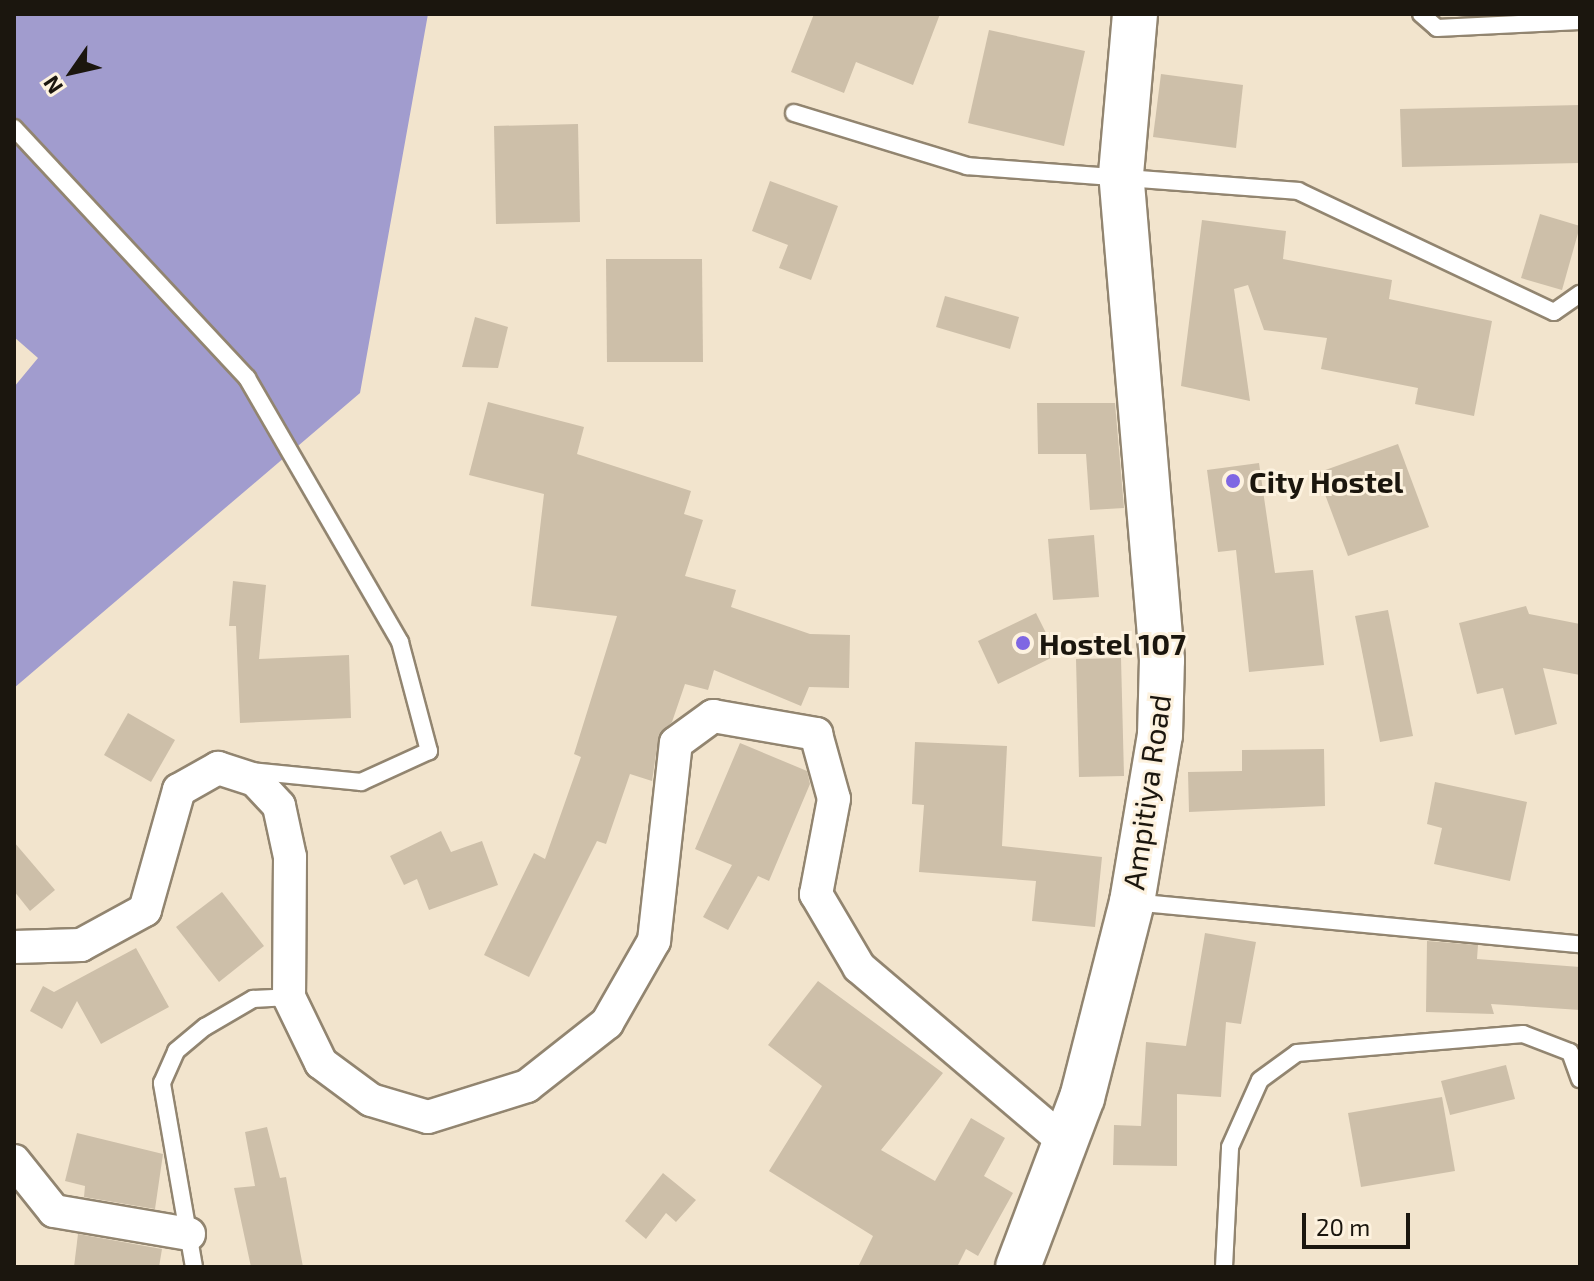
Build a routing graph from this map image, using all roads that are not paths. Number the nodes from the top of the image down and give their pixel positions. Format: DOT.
graph roads {
  1 [pos="1135,14"];
  2 [pos="1421,14"];
  3 [pos="1580,21"];
  4 [pos="794,113"];
  5 [pos="14,128"];
  6 [pos="1121,174"];
  7 [pos="1580,294"];
  8 [pos="218,768"];
  9 [pos="1132,902"];
  10 [pos="1580,944"];
  11 [pos="14,947"];
  12 [pos="289,997"];
  13 [pos="1580,1079"];
  14 [pos="1066,1143"];
  15 [pos="14,1161"];
  16 [pos="189,1234"];
  17 [pos="194,1267"];
  18 [pos="1018,1267"];
  19 [pos="1224,1267"];
  1 -- 6 [label="main road, Ampitiya Road"];
  2 -- 3 [label="lane"];
  4 -- 6 [label="lane"];
  5 -- 8 [label="lane"];
  6 -- 7 [label="lane"];
  6 -- 9 [label="main road, Ampitiya Road"];
  8 -- 11 [label="street"];
  8 -- 12 [label="street"];
  9 -- 10 [label="lane"];
  9 -- 14 [label="main road, Ampitiya Road"];
  12 -- 14 [label="street"];
  12 -- 16 [label="lane"];
  13 -- 19 [label="lane"];
  14 -- 18 [label="main road, Ampitiya Road"];
  15 -- 16 [label="street"];
  16 -- 17 [label="lane"];
}
